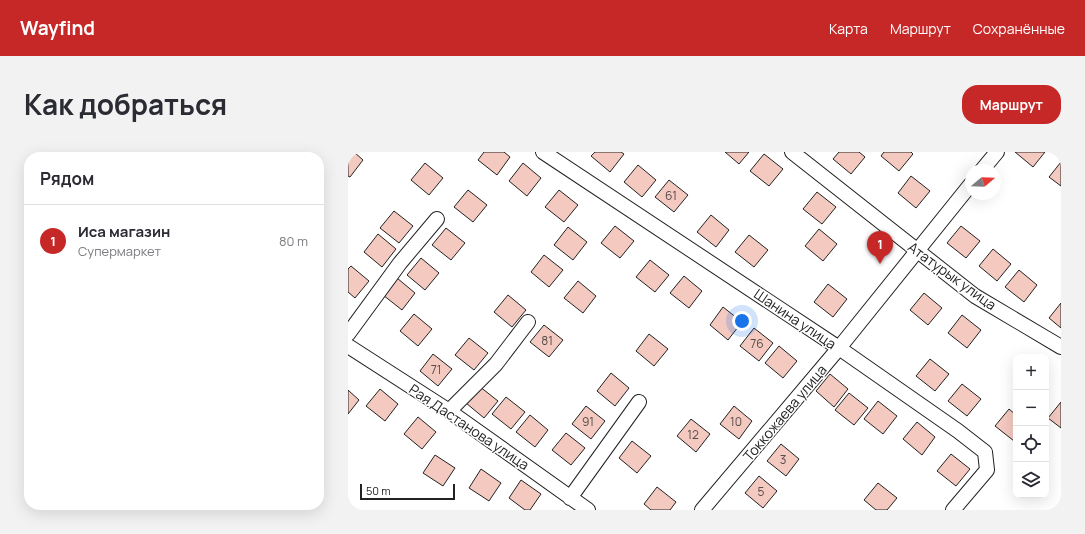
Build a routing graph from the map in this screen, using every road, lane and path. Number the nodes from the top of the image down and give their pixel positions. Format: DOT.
graph roads {
  1 [pos="543,152"];
  2 [pos="792,152"];
  3 [pos="997,152"];
  4 [pos="987,164"];
  5 [pos="965,191"];
  6 [pos="437,219"];
  7 [pos="916,250"];
  8 [pos="528,322"];
  9 [pos="348,334"];
  10 [pos="348,346"];
  11 [pos="1061,347"];
  12 [pos="839,348"];
  13 [pos="639,402"];
  14 [pos="449,411"];
  15 [pos="570,498"];
  16 [pos="588,510"];
  17 [pos="702,510"];
  18 [pos="953,510"];
  1 -- 12 [label="street, Шанина улица"];
  2 -- 7 [label="street, Ататурык улица"];
  3 -- 4 [label="street"];
  5 -- 7 [label="street, Токкожаева улица"];
  6 -- 9 [label="street"];
  7 -- 11 [label="street, Ататурык улица"];
  7 -- 12 [label="street, Токкожаева улица"];
  8 -- 14 [label="street"];
  10 -- 14 [label="street, Рая Дастанова улица"];
  12 -- 17 [label="street, Токкожаева улица"];
  12 -- 18 [label="street, Шанина улица"];
  13 -- 15 [label="street"];
  14 -- 15 [label="street, Рая Дастанова улица"];
  15 -- 16 [label="street, Рая Дастанова улица"];
}
